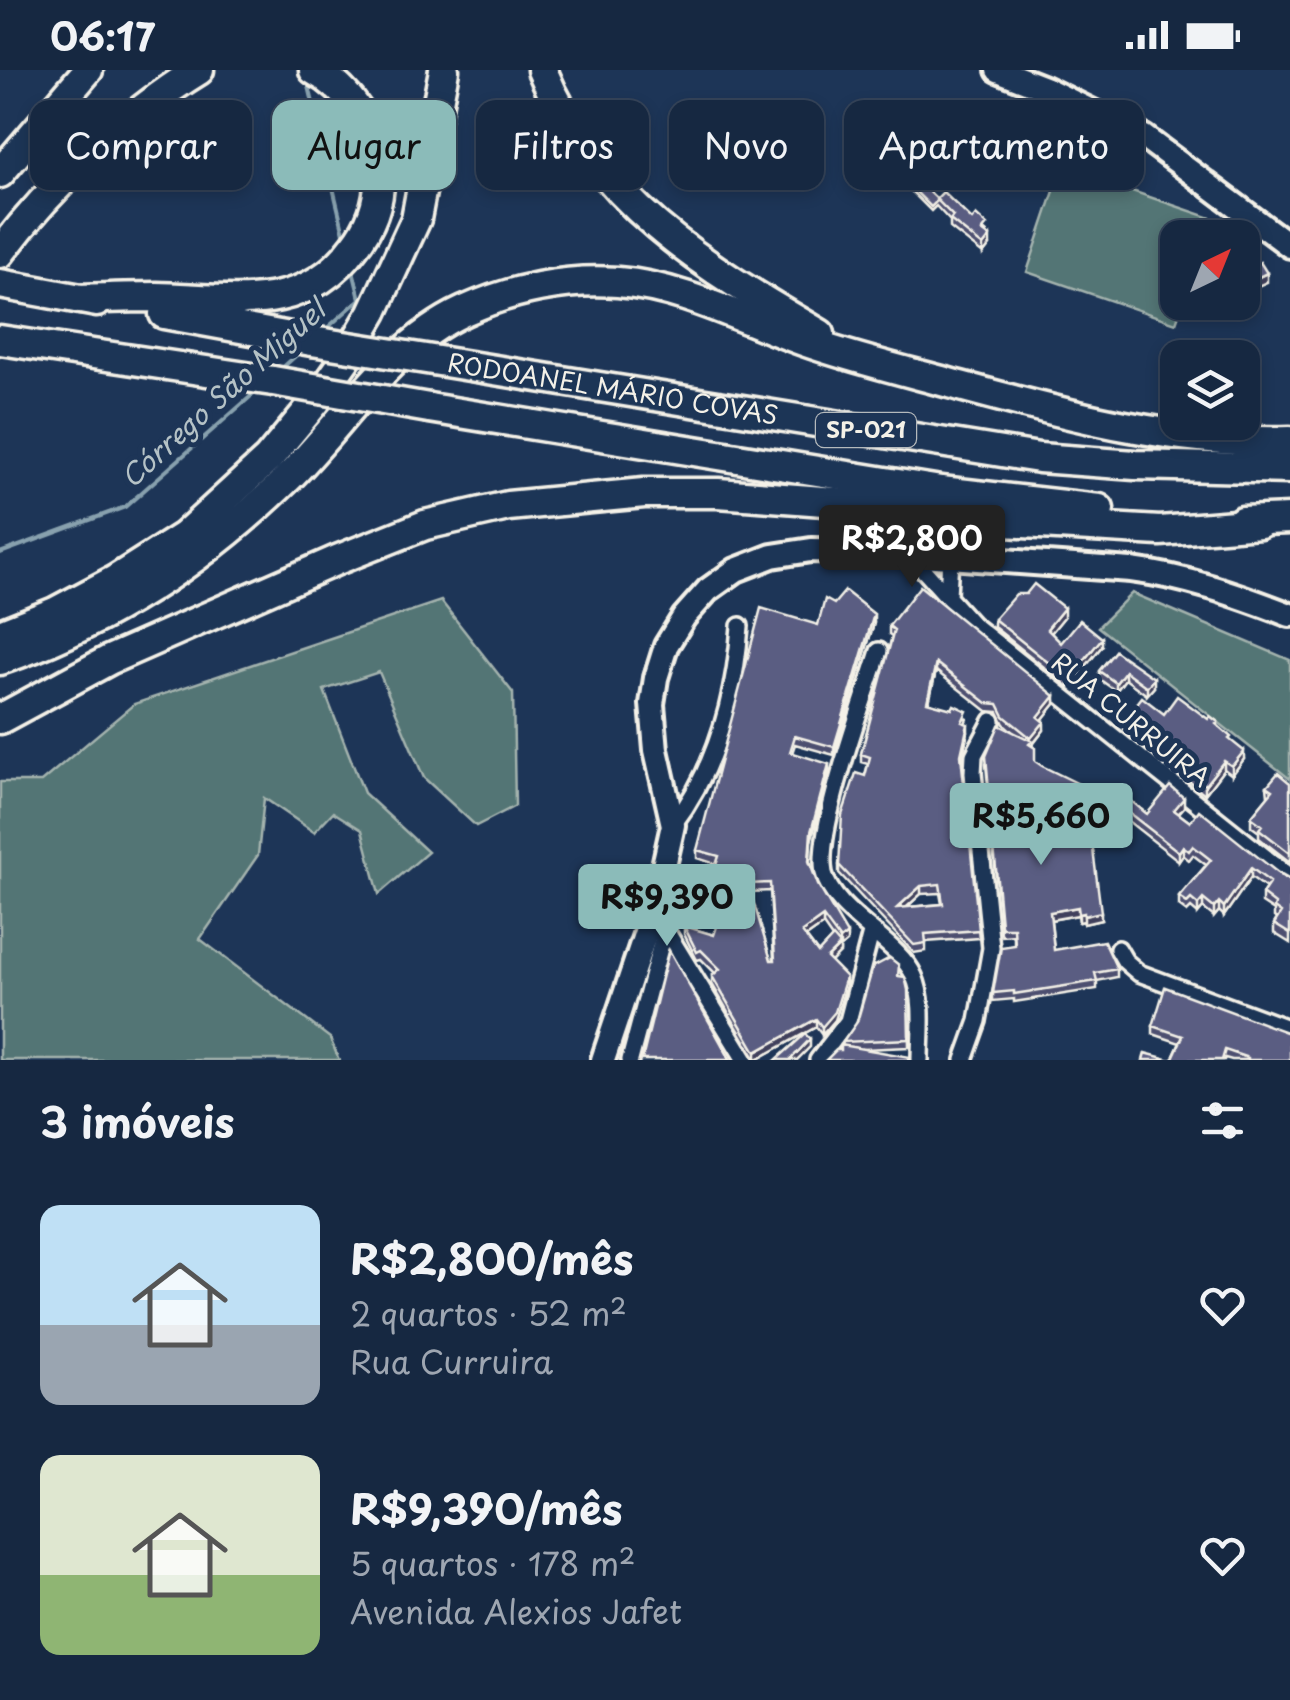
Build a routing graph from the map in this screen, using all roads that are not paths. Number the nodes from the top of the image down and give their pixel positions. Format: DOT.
graph roads {
  1 [pos="88,70"];
  2 [pos="199,70"];
  3 [pos="314,70"];
  4 [pos="444,70"];
  5 [pos="542,70"];
  6 [pos="998,70"];
  7 [pos="0,173"];
  8 [pos="1290,246"];
  9 [pos="0,252"];
  10 [pos="0,284"];
  11 [pos="69,297"];
  12 [pos="6,341"];
  13 [pos="864,360"];
  14 [pos="1290,441"];
  15 [pos="1290,469"];
  16 [pos="1290,519"];
  17 [pos="1260,522"];
  18 [pos="909,554"];
  19 [pos="950,556"];
  20 [pos="948,596"];
  21 [pos="1290,615"];
  22 [pos="740,626"];
  23 [pos="0,634"];
  24 [pos="879,651"];
  25 [pos="0,660"];
  26 [pos="0,720"];
  27 [pos="992,722"];
  28 [pos="672,825"];
  29 [pos="1290,876"];
  30 [pos="656,902"];
  31 [pos="665,929"];
  32 [pos="872,933"];
  33 [pos="1118,949"];
  34 [pos="1290,1029"];
  35 [pos="603,1060"];
  36 [pos="630,1060"];
  37 [pos="745,1060"];
  38 [pos="818,1060"];
  39 [pos="920,1060"];
  40 [pos="964,1060"];
  1 -- 7 [label="highway"];
  2 -- 9 [label="highway"];
  3 -- 11 [label="highway"];
  4 -- 23 [label="highway"];
  5 -- 13 [label="highway"];
  6 -- 8 [label="main road"];
  10 -- 11 [label="highway, RODOANEL MÁRIO COVAS / SP-021"];
  11 -- 15 [label="highway, RODOANEL MÁRIO COVAS / SP-021, bridge"];
  12 -- 17 [label="highway, RODOANEL MÁRIO COVAS / SP-021, bridge"];
  13 -- 14 [label="highway"];
  13 -- 25 [label="highway"];
  16 -- 17 [label="highway, RODOANEL MÁRIO COVAS / SP-021"];
  17 -- 26 [label="highway"];
  18 -- 19 [label="main road"];
  18 -- 20 [label="street, RUA CURRUIRA"];
  18 -- 28 [label="main road"];
  19 -- 20 [label="street"];
  19 -- 21 [label="main road"];
  20 -- 29 [label="street, RUA CURRUIRA"];
  22 -- 28 [label="street"];
  24 -- 32 [label="street"];
  27 -- 40 [label="street"];
  28 -- 30 [label="main road"];
  30 -- 31 [label="street"];
  30 -- 35 [label="main road"];
  31 -- 36 [label="street"];
  31 -- 37 [label="street"];
  32 -- 38 [label="street"];
  32 -- 39 [label="street"];
  33 -- 34 [label="street"];
}
